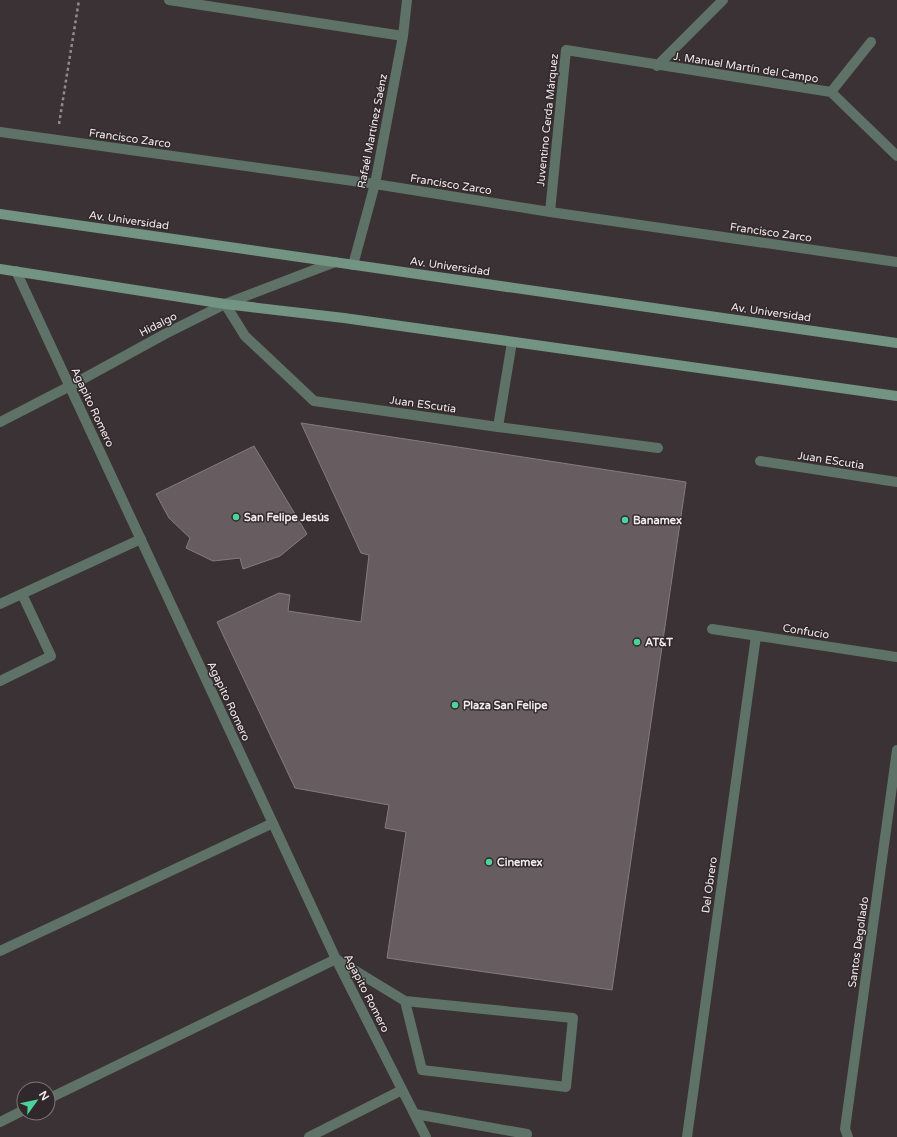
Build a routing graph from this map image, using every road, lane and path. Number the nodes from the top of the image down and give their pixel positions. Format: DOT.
graph roads {
  1 [pos="79,0"];
  2 [pos="170,0"];
  3 [pos="407,0"];
  4 [pos="723,0"];
  5 [pos="403,36"];
  6 [pos="871,42"];
  7 [pos="657,66"];
  8 [pos="831,92"];
  9 [pos="0,132"];
  10 [pos="56,140"];
  11 [pos="897,156"];
  12 [pos="375,184"];
  13 [pos="550,212"];
  14 [pos="0,214"];
  15 [pos="335,262"];
  16 [pos="897,262"];
  17 [pos="353,265"];
  18 [pos="0,269"];
  19 [pos="16,271"];
  20 [pos="226,304"];
  21 [pos="512,342"];
  22 [pos="897,343"];
  23 [pos="70,386"];
  24 [pos="897,396"];
  25 [pos="0,422"];
  26 [pos="498,427"];
  27 [pos="658,448"];
  28 [pos="760,461"];
  29 [pos="897,482"];
  30 [pos="141,539"];
  31 [pos="22,594"];
  32 [pos="0,604"];
  33 [pos="712,629"];
  34 [pos="756,636"];
  35 [pos="897,657"];
  36 [pos="0,681"];
  37 [pos="897,750"];
  38 [pos="272,823"];
  39 [pos="0,951"];
  40 [pos="336,959"];
  41 [pos="405,1001"];
  42 [pos="402,1090"];
  43 [pos="56,1095"];
  44 [pos="16,1114"];
  45 [pos="415,1114"];
  46 [pos="0,1122"];
  47 [pos="527,1134"];
  48 [pos="309,1137"];
  49 [pos="426,1137"];
  50 [pos="687,1137"];
  51 [pos="848,1137"];
  1 -- 10 [label="path"];
  2 -- 5 [label="street"];
  3 -- 5 [label="street, Rafaél Martínez Saénz"];
  4 -- 7 [label="street"];
  5 -- 12 [label="street, Rafaél Martínez Saénz"];
  6 -- 8 [label="street, J. Manuel Martín del Campo"];
  7 -- 8 [label="street, J. Manuel Martín del Campo"];
  7 -- 13 [label="street, Juventino Cerda Márquez"];
  8 -- 11 [label="street, J. Manuel Martín del Campo"];
  9 -- 10 [label="street, Francisco Zarco"];
  10 -- 12 [label="street, Francisco Zarco"];
  12 -- 13 [label="street, Francisco Zarco"];
  12 -- 17 [label="street, Rafaél Martínez Saénz"];
  13 -- 16 [label="street, Francisco Zarco"];
  14 -- 15 [label="main road, Av. Universidad"];
  15 -- 17 [label="main road, Av. Universidad"];
  15 -- 20 [label="street, Hidalgo"];
  17 -- 22 [label="main road, Av. Universidad"];
  18 -- 19 [label="main road"];
  19 -- 20 [label="main road"];
  19 -- 23 [label="street, Agapito Romero"];
  20 -- 21 [label="main road"];
  20 -- 23 [label="street, Hidalgo"];
  20 -- 26 [label="street, Juan EScutia"];
  21 -- 24 [label="main road"];
  21 -- 26 [label="street"];
  23 -- 25 [label="street, Hidalgo"];
  23 -- 30 [label="street, Agapito Romero"];
  26 -- 27 [label="street, Juan EScutia"];
  28 -- 29 [label="street, Juan EScutia"];
  30 -- 31 [label="street"];
  30 -- 38 [label="street, Agapito Romero"];
  31 -- 32 [label="street"];
  31 -- 36 [label="street"];
  33 -- 34 [label="street, Confucio"];
  34 -- 35 [label="street, Confucio"];
  34 -- 50 [label="street, Del Obrero"];
  37 -- 51 [label="street, Santos Degollado"];
  38 -- 39 [label="street"];
  38 -- 40 [label="street, Agapito Romero"];
  40 -- 41 [label="street"];
  40 -- 42 [label="street, Agapito Romero"];
  40 -- 43 [label="street"];
  41 -- 41 [label="street"];
  42 -- 45 [label="street, Agapito Romero"];
  42 -- 48 [label="street"];
  44 -- 46 [label="street"];
  45 -- 47 [label="street"];
  45 -- 49 [label="street, Agapito Romero"];
}
